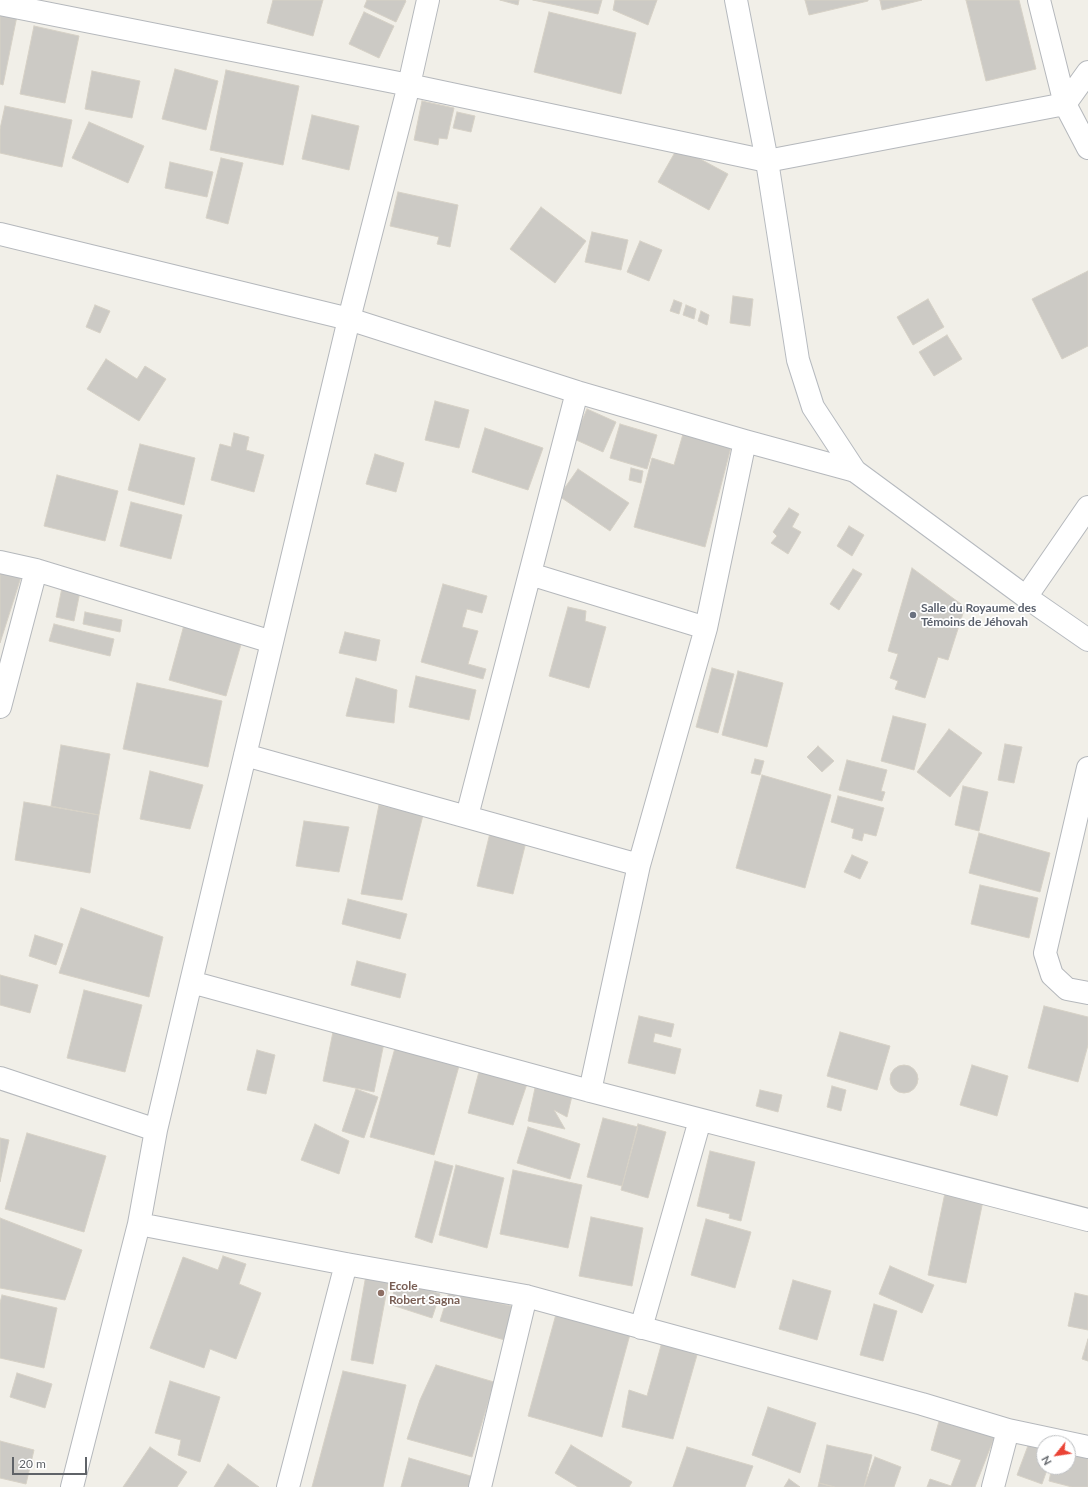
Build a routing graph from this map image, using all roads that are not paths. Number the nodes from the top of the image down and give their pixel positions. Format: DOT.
graph roads {
  1 [pos="428,0"];
  2 [pos="736,0"];
  3 [pos="1039,0"];
  4 [pos="0,4"];
  5 [pos="1088,72"];
  6 [pos="409,85"];
  7 [pos="1065,104"];
  8 [pos="1088,148"];
  9 [pos="767,161"];
  10 [pos="0,234"];
  11 [pos="349,319"];
  12 [pos="577,392"];
  13 [pos="745,441"];
  14 [pos="855,471"];
  15 [pos="1088,507"];
  16 [pos="0,562"];
  17 [pos="36,570"];
  18 [pos="530,574"];
  19 [pos="1026,597"];
  20 [pos="706,628"];
  21 [pos="1088,640"];
  22 [pos="272,642"];
  23 [pos="0,707"];
  24 [pos="245,755"];
  25 [pos="1088,768"];
  26 [pos="467,816"];
  27 [pos="639,865"];
  28 [pos="190,982"];
  29 [pos="1088,993"];
  30 [pos="0,1078"];
  31 [pos="590,1091"];
  32 [pos="700,1120"];
  33 [pos="156,1130"];
  34 [pos="1088,1220"];
  35 [pos="139,1224"];
  36 [pos="346,1264"];
  37 [pos="526,1296"];
  38 [pos="641,1328"];
  39 [pos="1008,1430"];
  40 [pos="1088,1447"];
  41 [pos="72,1487"];
  42 [pos="288,1487"];
  43 [pos="480,1487"];
  44 [pos="993,1487"];
  1 -- 6 [label="street"];
  2 -- 9 [label="street"];
  3 -- 7 [label="street"];
  4 -- 6 [label="street"];
  5 -- 7 [label="street"];
  6 -- 9 [label="street"];
  6 -- 11 [label="street"];
  7 -- 8 [label="street"];
  7 -- 9 [label="street"];
  9 -- 14 [label="street"];
  10 -- 11 [label="street"];
  11 -- 12 [label="street"];
  11 -- 22 [label="street"];
  12 -- 13 [label="street"];
  12 -- 18 [label="street"];
  13 -- 14 [label="street"];
  13 -- 20 [label="street"];
  14 -- 19 [label="street"];
  15 -- 19 [label="street"];
  16 -- 17 [label="street"];
  17 -- 22 [label="street"];
  17 -- 23 [label="street"];
  18 -- 20 [label="street"];
  18 -- 26 [label="street"];
  19 -- 21 [label="street"];
  20 -- 27 [label="street"];
  22 -- 24 [label="street"];
  24 -- 26 [label="street"];
  24 -- 28 [label="street"];
  25 -- 29 [label="street"];
  26 -- 27 [label="street"];
  27 -- 31 [label="street"];
  28 -- 31 [label="street"];
  28 -- 33 [label="street"];
  30 -- 33 [label="street"];
  31 -- 32 [label="street"];
  32 -- 34 [label="street"];
  32 -- 38 [label="street"];
  33 -- 35 [label="street"];
  35 -- 36 [label="street"];
  35 -- 41 [label="street"];
  36 -- 37 [label="street"];
  36 -- 42 [label="street"];
  37 -- 38 [label="street"];
  37 -- 43 [label="street"];
  38 -- 39 [label="street"];
  39 -- 40 [label="street"];
  39 -- 44 [label="street"];
}
